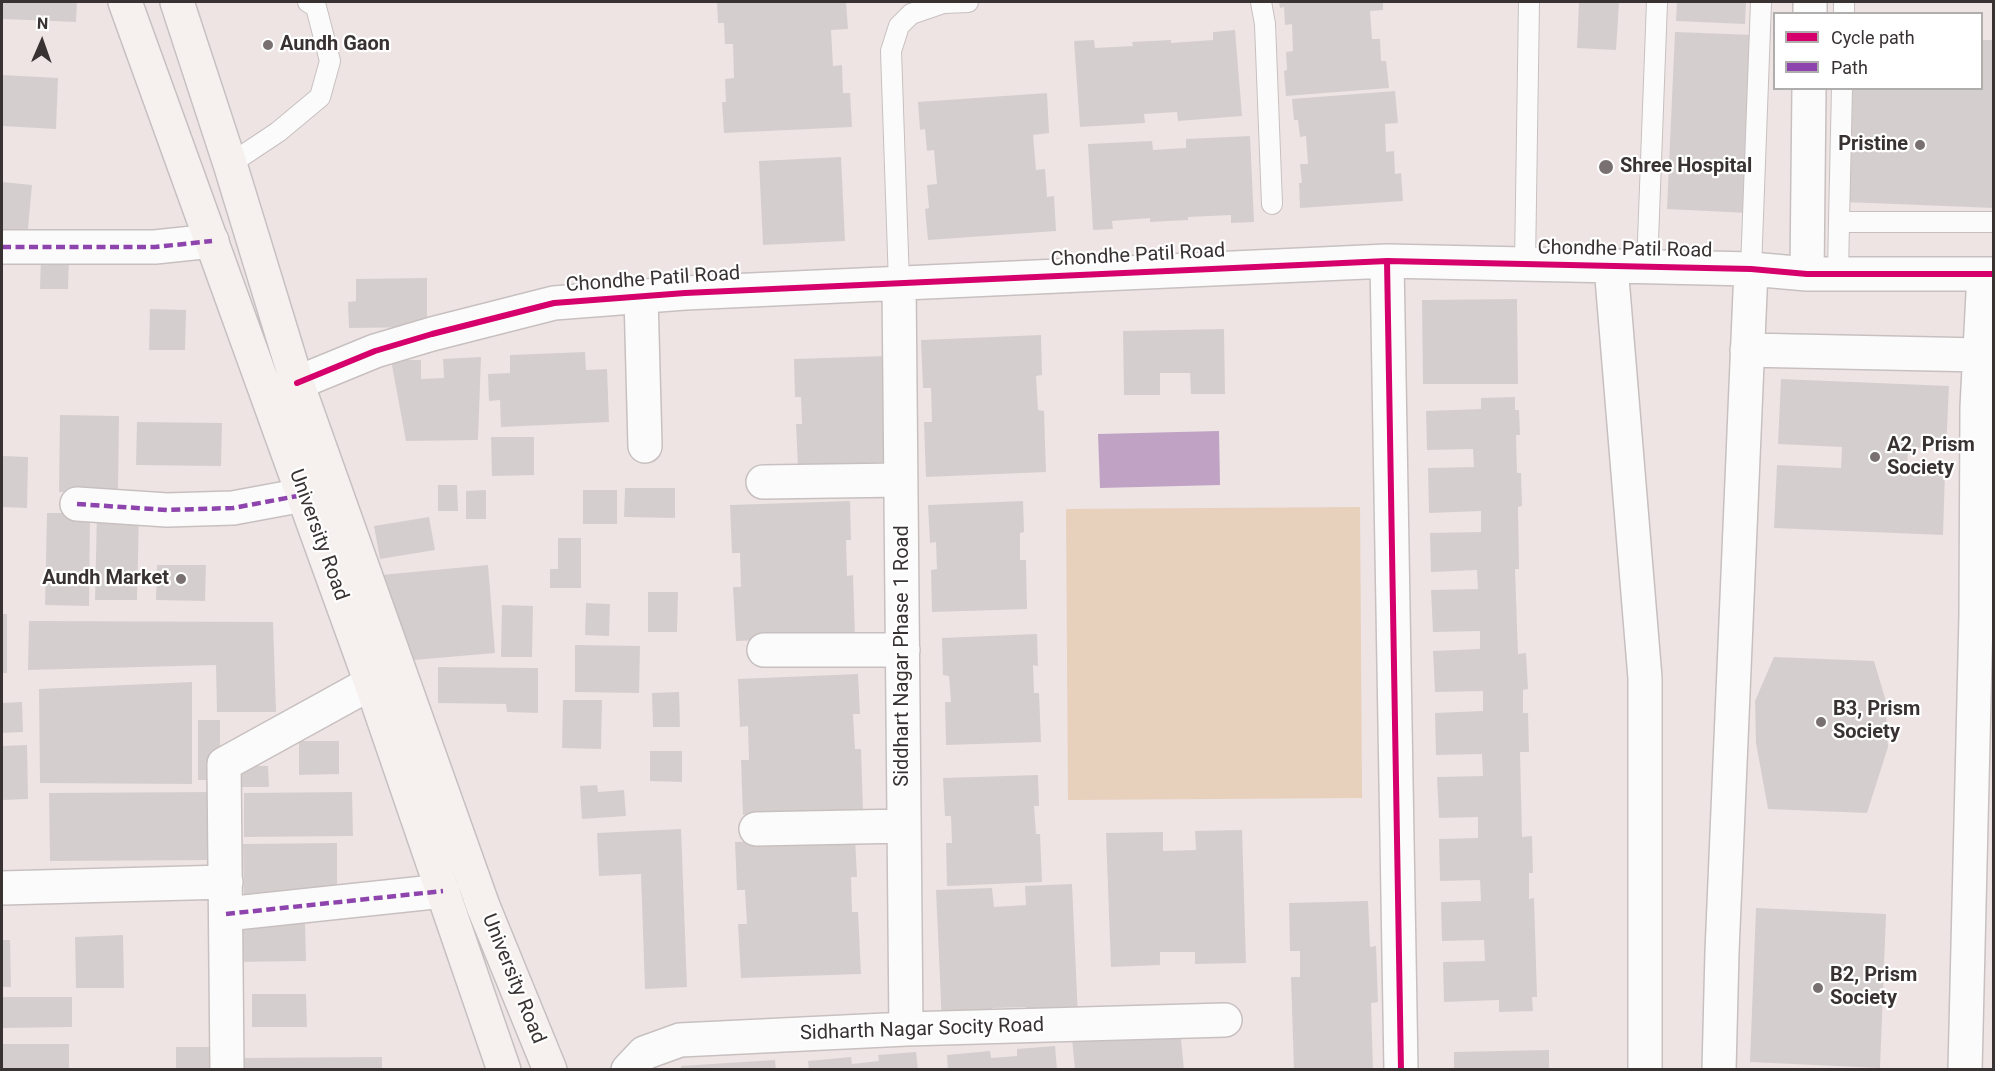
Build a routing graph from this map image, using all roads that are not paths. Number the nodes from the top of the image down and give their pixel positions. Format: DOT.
graph roads {
  1 [pos="125,2"];
  2 [pos="177,2"];
  3 [pos="308,2"];
  4 [pos="968,2"];
  5 [pos="1261,2"];
  6 [pos="1528,2"];
  7 [pos="1657,2"];
  8 [pos="1761,2"];
  9 [pos="1809,90"];
  10 [pos="1842,90"];
  11 [pos="230,164"];
  12 [pos="1272,204"];
  13 [pos="1839,222"];
  14 [pos="1994,222"];
  15 [pos="212,241"];
  16 [pos="2,248"];
  17 [pos="1387,261"];
  18 [pos="1526,264"];
  19 [pos="1611,266"];
  20 [pos="1647,267"];
  21 [pos="1750,269"];
  22 [pos="1822,274"];
  23 [pos="1989,274"];
  24 [pos="899,283"];
  25 [pos="641,296"];
  26 [pos="1747,350"];
  27 [pos="1980,355"];
  28 [pos="297,383"];
  29 [pos="645,446"];
  30 [pos="901,480"];
  31 [pos="763,482"];
  32 [pos="303,495"];
  33 [pos="77,504"];
  34 [pos="764,650"];
  35 [pos="903,650"];
  36 [pos="385,677"];
  37 [pos="904,826"];
  38 [pos="756,829"];
  39 [pos="226,882"];
  40 [pos="2,888"];
  41 [pos="443,891"];
  42 [pos="226,914"];
  43 [pos="1225,1020"];
  44 [pos="906,1029"];
  45 [pos="227,1070"];
  46 [pos="504,1070"];
  47 [pos="550,1070"];
  48 [pos="628,1070"];
  49 [pos="1401,1070"];
  50 [pos="1645,1070"];
  51 [pos="1719,1070"];
  52 [pos="1965,1070"];
  1 -- 15 [label="main road, University Road"];
  2 -- 11 [label="main road, University Road"];
  3 -- 11 [label="lane"];
  4 -- 24 [label="lane"];
  5 -- 12 [label="lane"];
  6 -- 18 [label="lane"];
  7 -- 20 [label="lane"];
  8 -- 21 [label="lane"];
  9 -- 22 [label="street"];
  10 -- 13 [label="lane"];
  11 -- 28 [label="main road, University Road"];
  13 -- 14 [label="lane"];
  13 -- 22 [label="lane"];
  15 -- 16 [label="street"];
  15 -- 32 [label="main road, University Road"];
  17 -- 18 [label="street, Chondhe Patil Road"];
  17 -- 24 [label="street, Chondhe Patil Road"];
  17 -- 49 [label="street"];
  18 -- 19 [label="street, Chondhe Patil Road"];
  19 -- 20 [label="street, Chondhe Patil Road"];
  19 -- 50 [label="street"];
  20 -- 21 [label="street, Chondhe Patil Road"];
  21 -- 22 [label="street, Chondhe Patil Road"];
  21 -- 26 [label="street"];
  22 -- 23 [label="street, Chondhe Patil Road"];
  23 -- 27 [label="street"];
  24 -- 25 [label="street, Chondhe Patil Road"];
  24 -- 30 [label="street, Siddhart Nagar Phase 1 Road"];
  25 -- 28 [label="street, Chondhe Patil Road"];
  25 -- 29 [label="street"];
  26 -- 27 [label="street"];
  26 -- 51 [label="street"];
  27 -- 52 [label="street"];
  28 -- 36 [label="main road, University Road"];
  30 -- 31 [label="street"];
  30 -- 35 [label="street, Siddhart Nagar Phase 1 Road"];
  32 -- 33 [label="street"];
  32 -- 36 [label="main road, University Road"];
  34 -- 35 [label="street"];
  35 -- 37 [label="street, Siddhart Nagar Phase 1 Road"];
  36 -- 39 [label="street"];
  36 -- 41 [label="main road, University Road"];
  36 -- 47 [label="main road, University Road"];
  37 -- 38 [label="street"];
  37 -- 44 [label="street, Siddhart Nagar Phase 1 Road"];
  39 -- 40 [label="street"];
  39 -- 42 [label="street"];
  41 -- 42 [label="street"];
  41 -- 46 [label="main road, University Road"];
  42 -- 45 [label="street"];
  43 -- 44 [label="street, Sidharth Nagar Socity Road"];
  44 -- 48 [label="street, Sidharth Nagar Socity Road"];
}
